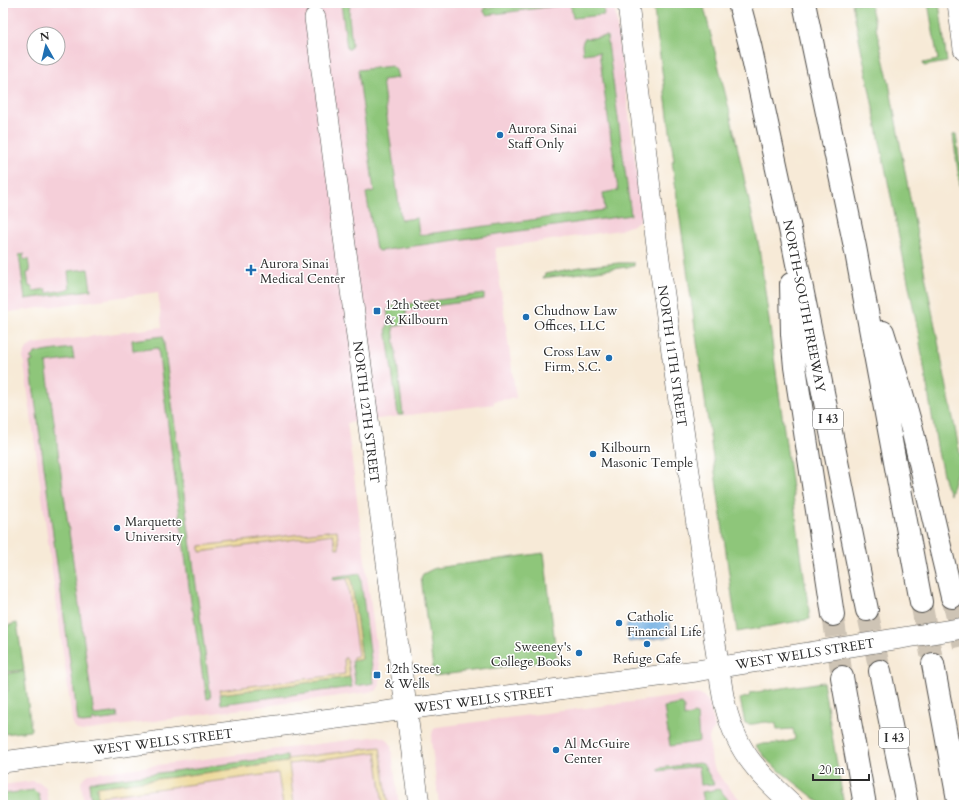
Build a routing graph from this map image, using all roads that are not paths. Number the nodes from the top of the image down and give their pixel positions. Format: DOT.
graph roads {
  1 [pos="628,3"];
  2 [pos="739,3"];
  3 [pos="804,3"];
  4 [pos="958,3"];
  5 [pos="314,11"];
  6 [pos="964,50"];
  7 [pos="790,229"];
  8 [pos="855,247"];
  9 [pos="952,597"];
  10 [pos="921,602"];
  11 [pos="867,610"];
  12 [pos="833,615"];
  13 [pos="964,628"];
  14 [pos="933,664"];
  15 [pos="719,667"];
  16 [pos="880,672"];
  17 [pos="842,677"];
  18 [pos="407,710"];
  19 [pos="3,762"];
  20 [pos="419,805"];
  21 [pos="793,805"];
  22 [pos="865,805"];
  23 [pos="907,805"];
  24 [pos="959,805"];
  1 -- 15 [label="street, NORTH 11TH STREET"];
  2 -- 7 [label="highway, NORTH-SOUTH FREEWAY / I 43"];
  3 -- 8 [label="highway"];
  4 -- 6 [label="street"];
  5 -- 18 [label="street, NORTH 12TH STREET"];
  7 -- 11 [label="highway, NORTH-SOUTH FREEWAY / I 43"];
  7 -- 12 [label="highway"];
  8 -- 9 [label="highway"];
  8 -- 10 [label="highway"];
  13 -- 15 [label="street, WEST WELLS STREET, bridge"];
  14 -- 24 [label="highway"];
  15 -- 18 [label="street, WEST WELLS STREET"];
  15 -- 21 [label="street, NORTH 11TH STREET"];
  16 -- 23 [label="highway, I 43"];
  17 -- 22 [label="highway"];
  18 -- 19 [label="street, WEST WELLS STREET"];
  18 -- 20 [label="street, NORTH 12TH STREET"];
}
